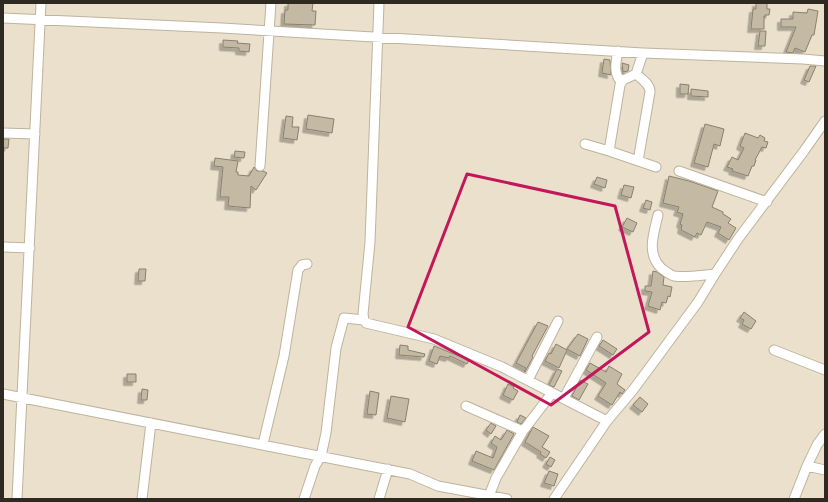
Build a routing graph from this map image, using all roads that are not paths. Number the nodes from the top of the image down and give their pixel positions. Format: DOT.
graph roads {
  1 [pos="41,3"];
  2 [pos="270,3"];
  3 [pos="379,3"];
  4 [pos="3,18"];
  5 [pos="40,20"];
  6 [pos="270,31"];
  7 [pos="378,37"];
  8 [pos="618,51"];
  9 [pos="643,52"];
  10 [pos="825,61"];
  11 [pos="636,74"];
  12 [pos="621,82"];
  13 [pos="825,121"];
  14 [pos="3,133"];
  15 [pos="35,134"];
  16 [pos="585,144"];
  17 [pos="609,151"];
  18 [pos="638,161"];
  19 [pos="260,166"];
  20 [pos="656,167"];
  21 [pos="679,171"];
  22 [pos="766,202"];
  23 [pos="658,215"];
  24 [pos="3,247"];
  25 [pos="30,248"];
  26 [pos="307,264"];
  27 [pos="715,274"];
  28 [pos="364,320"];
  29 [pos="558,321"];
  30 [pos="597,336"];
  31 [pos="774,350"];
  32 [pos="825,370"];
  33 [pos="528,380"];
  34 [pos="552,393"];
  35 [pos="3,394"];
  36 [pos="22,398"];
  37 [pos="564,398"];
  38 [pos="466,406"];
  39 [pos="607,421"];
  40 [pos="151,423"];
  41 [pos="523,431"];
  42 [pos="825,434"];
  43 [pos="263,444"];
  44 [pos="321,456"];
  45 [pos="807,466"];
  46 [pos="388,469"];
  47 [pos="825,470"];
  48 [pos="489,496"];
  49 [pos="17,499"];
  50 [pos="142,499"];
  51 [pos="304,499"];
  52 [pos="378,499"];
  53 [pos="507,499"];
  54 [pos="554,499"];
  55 [pos="794,499"];
  1 -- 5 [label="street"];
  2 -- 6 [label="street"];
  3 -- 7 [label="street"];
  4 -- 5 [label="street"];
  5 -- 6 [label="street"];
  5 -- 15 [label="street"];
  6 -- 7 [label="street"];
  6 -- 19 [label="street"];
  7 -- 8 [label="street"];
  7 -- 28 [label="street"];
  8 -- 9 [label="street"];
  8 -- 12 [label="street"];
  9 -- 10 [label="street"];
  9 -- 11 [label="street"];
  11 -- 12 [label="street"];
  11 -- 18 [label="street"];
  12 -- 17 [label="street"];
  13 -- 22 [label="street"];
  14 -- 15 [label="street"];
  15 -- 25 [label="street"];
  16 -- 17 [label="street"];
  17 -- 18 [label="street"];
  18 -- 20 [label="street"];
  21 -- 22 [label="street"];
  22 -- 27 [label="street"];
  23 -- 27 [label="street"];
  24 -- 25 [label="street"];
  25 -- 36 [label="street"];
  26 -- 43 [label="street"];
  27 -- 39 [label="street"];
  28 -- 33 [label="street"];
  28 -- 44 [label="street"];
  29 -- 33 [label="street"];
  30 -- 37 [label="street"];
  31 -- 32 [label="street"];
  33 -- 34 [label="street"];
  34 -- 37 [label="street"];
  34 -- 41 [label="street"];
  35 -- 36 [label="street"];
  36 -- 40 [label="street"];
  36 -- 49 [label="street"];
  37 -- 39 [label="street"];
  38 -- 41 [label="street"];
  39 -- 54 [label="street"];
  40 -- 43 [label="street"];
  40 -- 50 [label="street"];
  41 -- 48 [label="street"];
  42 -- 45 [label="street"];
  43 -- 44 [label="street"];
  44 -- 46 [label="street"];
  44 -- 51 [label="street"];
  45 -- 47 [label="street"];
  45 -- 55 [label="street"];
  46 -- 48 [label="street"];
  46 -- 52 [label="street"];
  48 -- 53 [label="street"];
}
